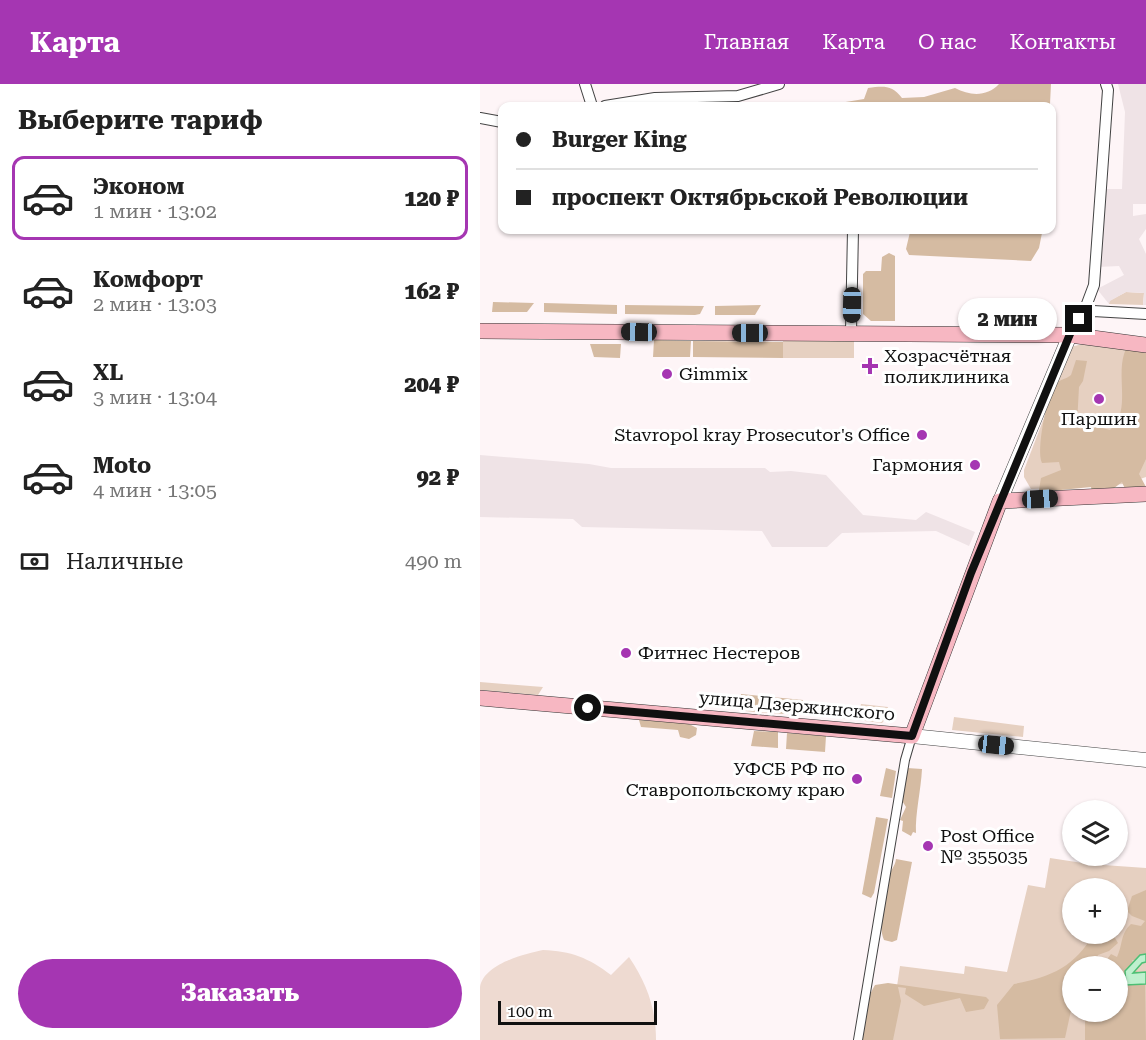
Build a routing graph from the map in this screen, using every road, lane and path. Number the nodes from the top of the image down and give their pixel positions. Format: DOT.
graph roads {
  1 [pos="585,84"];
  2 [pos="779,84"];
  3 [pos="1106,84"];
  4 [pos="655,98"];
  5 [pos="591,102"];
  6 [pos="630,102"];
  7 [pos="670,102"];
  8 [pos="480,118"];
  9 [pos="498,121"];
  10 [pos="853,234"];
  11 [pos="1146,314"];
  12 [pos="1079,319"];
  13 [pos="480,331"];
  14 [pos="851,332"];
  15 [pos="1070,334"];
  16 [pos="1146,345"];
  17 [pos="1146,494"];
  18 [pos="1000,501"];
  19 [pos="480,698"];
  20 [pos="912,736"];
  21 [pos="1146,760"];
  22 [pos="858,1040"];
  1 -- 5 [label="street"];
  2 -- 4 [label="street"];
  3 -- 12 [label="street"];
  4 -- 6 [label="street"];
  4 -- 7 [label="street"];
  8 -- 9 [label="street"];
  10 -- 14 [label="street"];
  11 -- 12 [label="street"];
  12 -- 15 [label="street"];
  13 -- 14 [label="main road"];
  14 -- 15 [label="main road"];
  15 -- 16 [label="main road"];
  15 -- 18 [label="street"];
  17 -- 18 [label="main road"];
  18 -- 20 [label="main road"];
  19 -- 20 [label="main road, улица Дзержинского"];
  20 -- 21 [label="street, улица Дзержинского"];
  20 -- 22 [label="street"];
}
